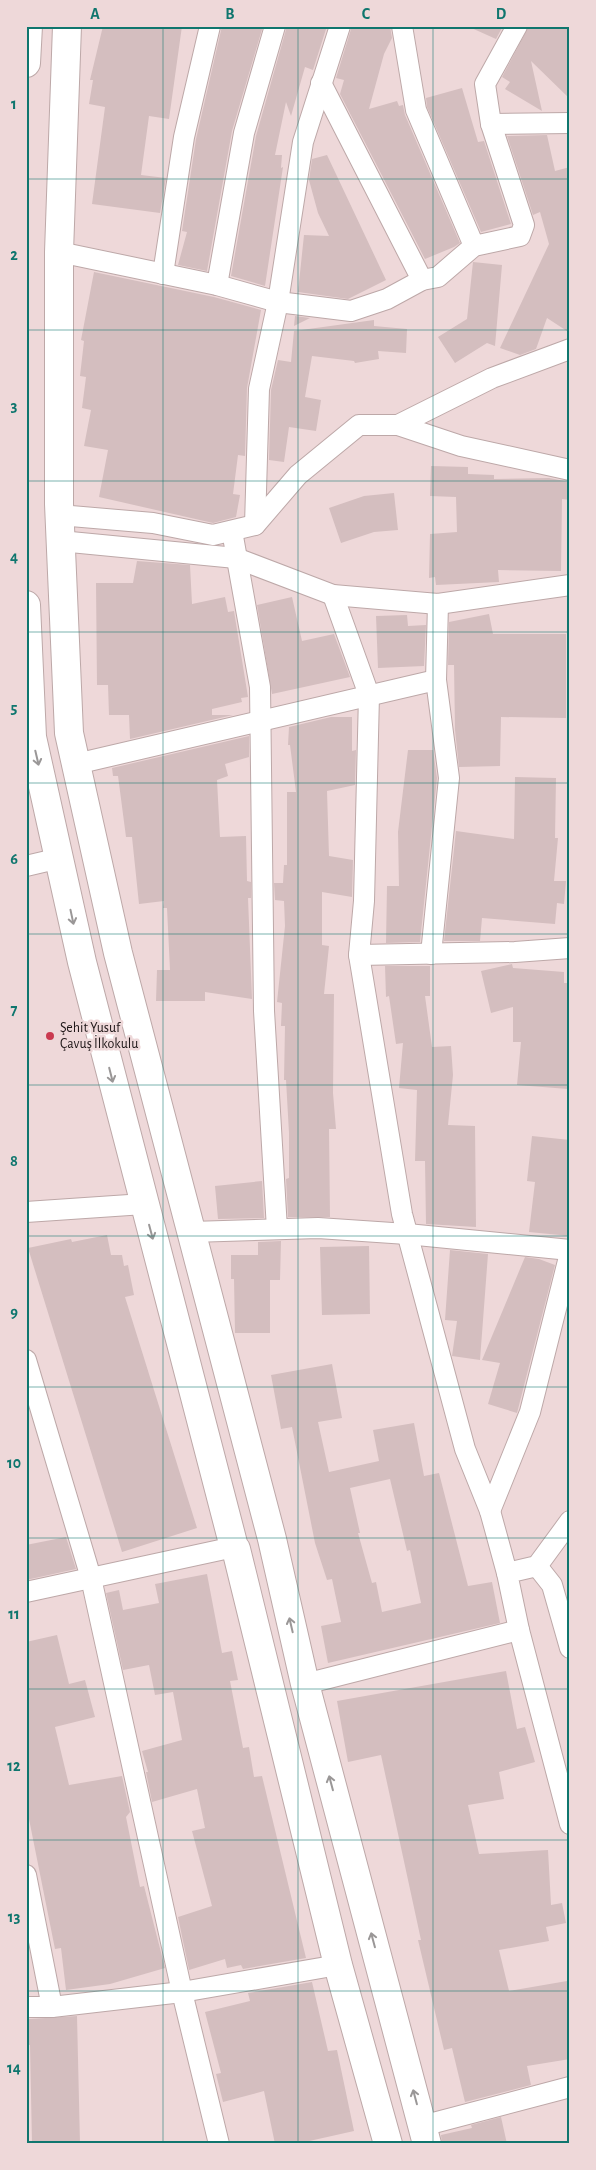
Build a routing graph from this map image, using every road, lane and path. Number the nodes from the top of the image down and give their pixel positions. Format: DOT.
graph roads {
  1 [pos="28,26"];
  2 [pos="67,26"];
  3 [pos="210,26"];
  4 [pos="274,26"];
  5 [pos="340,26"];
  6 [pos="402,26"];
  7 [pos="517,26"];
  8 [pos="26,63"];
  9 [pos="321,84"];
  10 [pos="570,123"];
  11 [pos="491,124"];
  12 [pos="474,246"];
  13 [pos="59,252"];
  14 [pos="163,274"];
  15 [pos="422,280"];
  16 [pos="217,285"];
  17 [pos="278,302"];
  18 [pos="570,349"];
  19 [pos="398,425"];
  20 [pos="570,470"];
  21 [pos="255,525"];
  22 [pos="60,528"];
  23 [pos="232,531"];
  24 [pos="236,558"];
  25 [pos="570,585"];
  26 [pos="333,595"];
  27 [pos="438,604"];
  28 [pos="26,605"];
  29 [pos="436,680"];
  30 [pos="369,695"];
  31 [pos="259,720"];
  32 [pos="76,764"];
  33 [pos="60,858"];
  34 [pos="26,866"];
  35 [pos="570,948"];
  36 [pos="431,954"];
  37 [pos="359,955"];
  38 [pos="144,1204"];
  39 [pos="27,1214"];
  40 [pos="277,1229"];
  41 [pos="191,1232"];
  42 [pos="407,1234"];
  43 [pos="570,1251"];
  44 [pos="26,1360"];
  45 [pos="490,1511"];
  46 [pos="570,1521"];
  47 [pos="234,1547"];
  48 [pos="537,1566"];
  49 [pos="507,1573"];
  50 [pos="91,1578"];
  51 [pos="26,1592"];
  52 [pos="519,1630"];
  53 [pos="570,1648"];
  54 [pos="305,1684"];
  55 [pos="570,1824"];
  56 [pos="26,1875"];
  57 [pos="338,1965"];
  58 [pos="182,1992"];
  59 [pos="26,2007"];
  60 [pos="52,2007"];
  61 [pos="570,2087"];
  62 [pos="425,2135"];
  63 [pos="220,2144"];
  64 [pos="388,2144"];
  1 -- 8 [label="main road"];
  2 -- 13 [label="main road"];
  3 -- 14 [label="street"];
  4 -- 16 [label="street"];
  5 -- 9 [label="street"];
  6 -- 12 [label="street"];
  7 -- 11 [label="street"];
  9 -- 15 [label="street"];
  9 -- 17 [label="street"];
  10 -- 11 [label="street"];
  11 -- 12 [label="street"];
  12 -- 15 [label="street"];
  13 -- 14 [label="street"];
  13 -- 22 [label="main road"];
  14 -- 16 [label="street"];
  15 -- 17 [label="street"];
  16 -- 17 [label="street"];
  17 -- 21 [label="street"];
  18 -- 19 [label="street"];
  19 -- 20 [label="street"];
  19 -- 21 [label="street"];
  21 -- 23 [label="street"];
  22 -- 23 [label="street"];
  22 -- 24 [label="street"];
  22 -- 32 [label="main road"];
  23 -- 24 [label="street"];
  24 -- 26 [label="street"];
  24 -- 31 [label="street"];
  25 -- 27 [label="street"];
  26 -- 27 [label="street"];
  26 -- 30 [label="street"];
  27 -- 29 [label="street"];
  28 -- 33 [label="main road, one-way"];
  29 -- 30 [label="street"];
  29 -- 36 [label="street"];
  30 -- 31 [label="street"];
  30 -- 37 [label="street"];
  31 -- 32 [label="street"];
  31 -- 40 [label="street"];
  32 -- 41 [label="main road"];
  33 -- 34 [label="street"];
  33 -- 38 [label="main road, one-way"];
  35 -- 36 [label="street"];
  36 -- 37 [label="street"];
  37 -- 42 [label="street"];
  38 -- 39 [label="street"];
  38 -- 47 [label="main road, one-way"];
  40 -- 41 [label="street"];
  40 -- 42 [label="street"];
  54 -- 41 [label="main road, one-way"];
  42 -- 43 [label="street"];
  42 -- 45 [label="street"];
  43 -- 45 [label="street"];
  44 -- 50 [label="street"];
  45 -- 49 [label="street"];
  46 -- 48 [label="street"];
  47 -- 50 [label="street"];
  47 -- 57 [label="main road"];
  48 -- 49 [label="street"];
  48 -- 53 [label="street"];
  49 -- 52 [label="street"];
  50 -- 51 [label="street"];
  50 -- 58 [label="street"];
  52 -- 54 [label="street"];
  52 -- 55 [label="street"];
  62 -- 54 [label="main road, one-way"];
  56 -- 60 [label="street"];
  57 -- 58 [label="street"];
  57 -- 64 [label="main road"];
  58 -- 60 [label="street"];
  58 -- 63 [label="street"];
  59 -- 60 [label="street"];
  61 -- 62 [label="street"];
}
